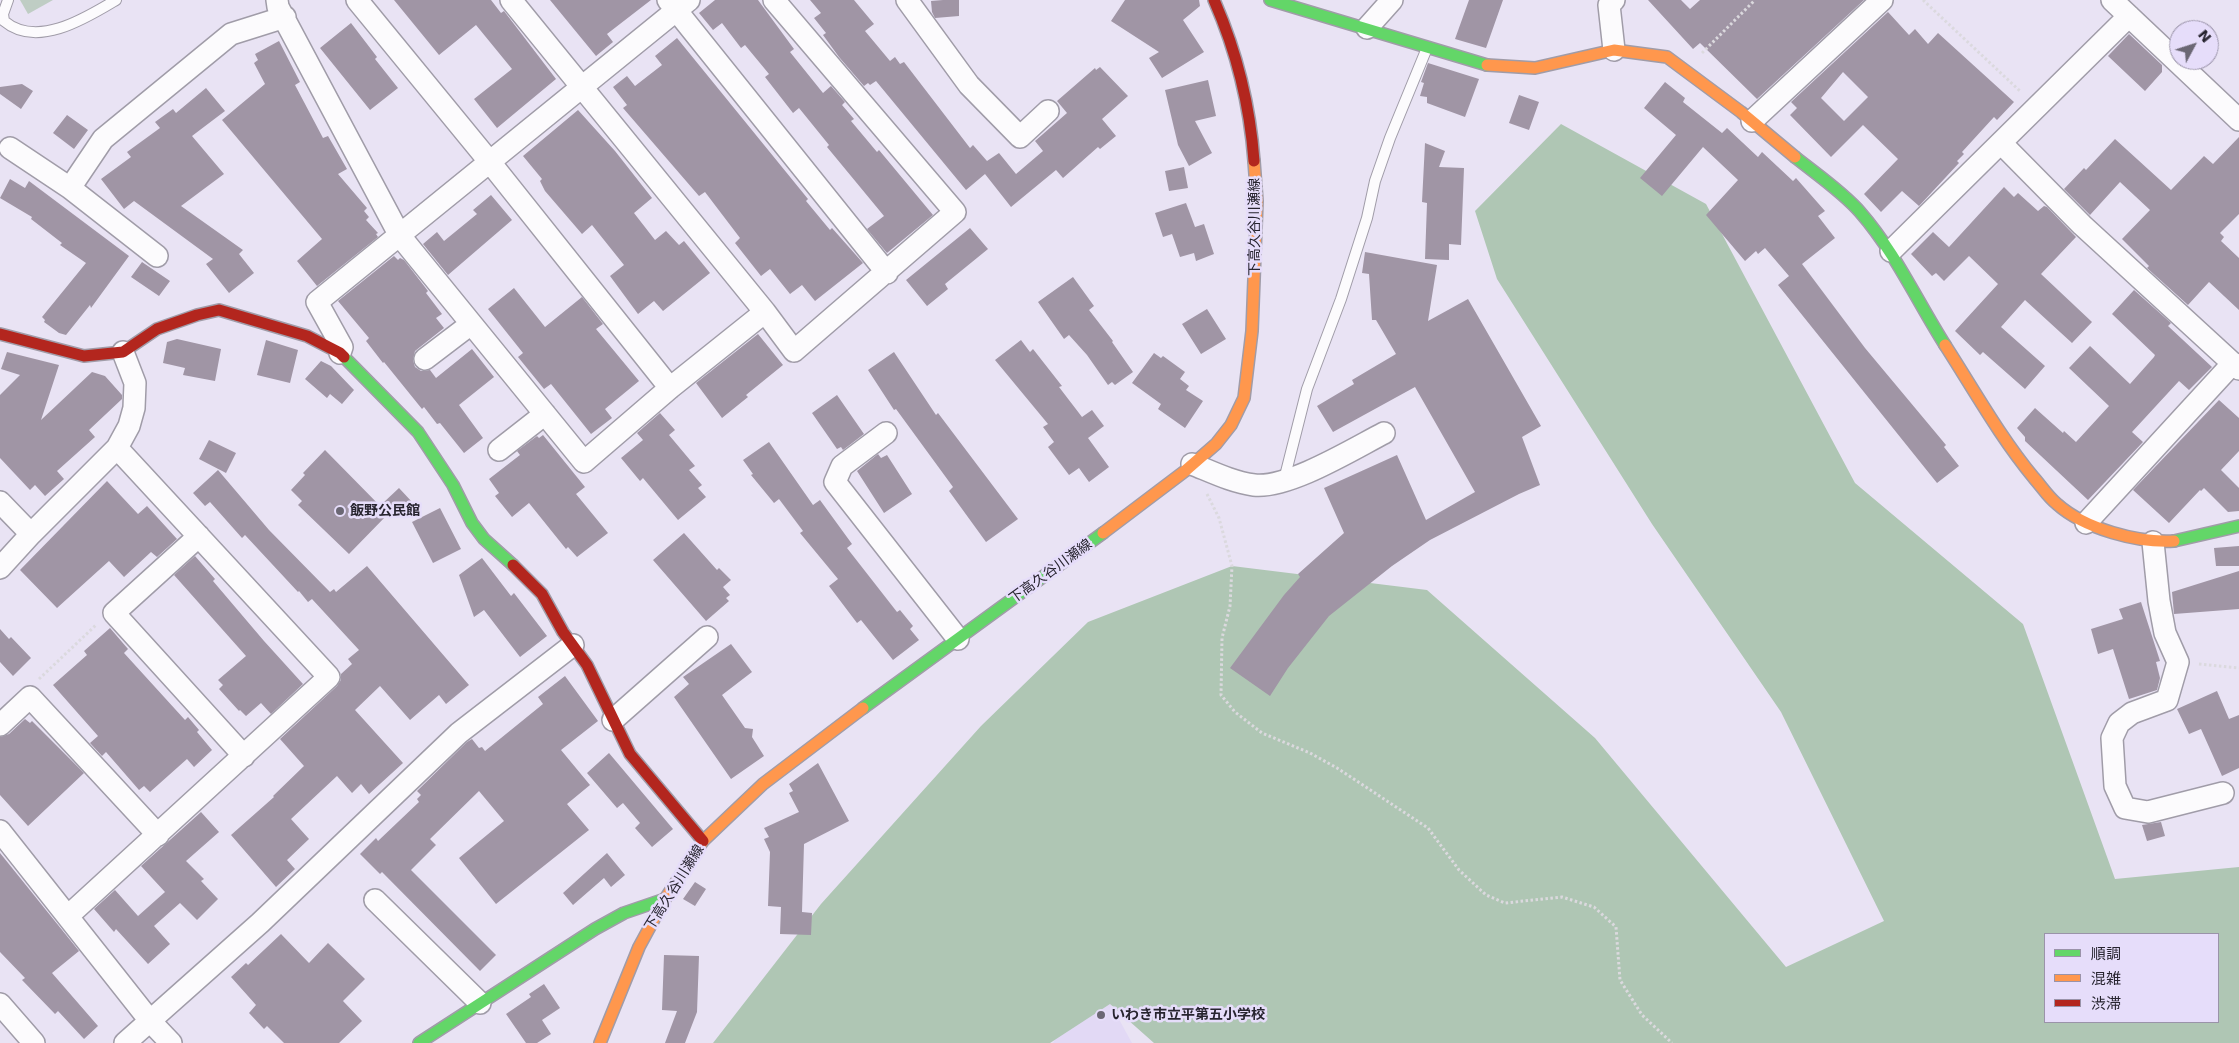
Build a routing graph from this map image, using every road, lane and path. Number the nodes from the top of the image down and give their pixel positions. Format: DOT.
graph roads {
  1 [pos="8,0"];
  2 [pos="116,0"];
  3 [pos="357,0"];
  4 [pos="511,0"];
  5 [pos="774,0"];
  6 [pos="907,0"];
  7 [pos="1214,0"];
  8 [pos="1270,0"];
  9 [pos="1392,0"];
  10 [pos="1614,0"];
  11 [pos="1755,0"];
  12 [pos="1882,0"];
  13 [pos="1923,0"];
  14 [pos="2112,0"];
  15 [pos="678,4"];
  16 [pos="281,8"];
  17 [pos="2128,16"];
  18 [pos="1367,28"];
  19 [pos="1427,47"];
  20 [pos="1614,50"];
  21 [pos="1685,71"];
  22 [pos="583,88"];
  23 [pos="2037,107"];
  24 [pos="1048,111"];
  25 [pos="2239,120"];
  26 [pos="1752,121"];
  27 [pos="2001,142"];
  28 [pos="10,148"];
  29 [pos="489,161"];
  30 [pos="70,188"];
  31 [pos="400,236"];
  32 [pos="1890,251"];
  33 [pos="157,256"];
  34 [pos="887,273"];
  35 [pos="765,312"];
  36 [pos="471,324"];
  37 [pos="0,334"];
  38 [pos="123,352"];
  39 [pos="340,353"];
  40 [pos="425,359"];
  41 [pos="2236,366"];
  42 [pos="670,388"];
  43 [pos="545,414"];
  44 [pos="886,433"];
  45 [pos="1384,434"];
  46 [pos="117,448"];
  47 [pos="499,450"];
  48 [pos="1192,464"];
  49 [pos="1284,480"];
  50 [pos="1204,491"];
  51 [pos="0,502"];
  52 [pos="2086,523"];
  53 [pos="2239,526"];
  54 [pos="31,534"];
  55 [pos="199,536"];
  56 [pos="2153,542"];
  57 [pos="0,568"];
  58 [pos="114,613"];
  59 [pos="707,637"];
  60 [pos="958,639"];
  61 [pos="573,645"];
  62 [pos="2178,662"];
  63 [pos="2239,668"];
  64 [pos="30,697"];
  65 [pos="613,720"];
  66 [pos="0,724"];
  67 [pos="244,756"];
  68 [pos="2223,793"];
  69 [pos="0,830"];
  70 [pos="158,835"];
  71 [pos="703,841"];
  72 [pos="665,899"];
  73 [pos="375,900"];
  74 [pos="68,916"];
  75 [pos="480,1003"];
  76 [pos="0,1004"];
  77 [pos="151,1022"];
  78 [pos="34,1043"];
  79 [pos="125,1043"];
  80 [pos="172,1043"];
  81 [pos="419,1043"];
  82 [pos="600,1043"];
  83 [pos="1672,1043"];
  1 -- 2 [label="lane"];
  3 -- 29 [label="street"];
  4 -- 22 [label="street"];
  5 -- 34 [label="street"];
  6 -- 24 [label="street"];
  7 -- 48 [label="street, 下高久谷川瀬線"];
  8 -- 18 [label="street"];
  9 -- 18 [label="street"];
  10 -- 20 [label="street"];
  11 -- 21 [label="path"];
  12 -- 26 [label="street"];
  13 -- 23 [label="path"];
  14 -- 17 [label="street"];
  15 -- 22 [label="street"];
  15 -- 34 [label="street"];
  16 -- 30 [label="street"];
  16 -- 31 [label="street"];
  17 -- 23 [label="street"];
  17 -- 25 [label="street"];
  18 -- 19 [label="street"];
  19 -- 20 [label="street"];
  19 -- 49 [label="lane"];
  20 -- 21 [label="street"];
  21 -- 26 [label="street"];
  22 -- 29 [label="street"];
  22 -- 35 [label="street"];
  23 -- 27 [label="street"];
  26 -- 32 [label="street"];
  27 -- 32 [label="street"];
  27 -- 41 [label="street"];
  28 -- 30 [label="street"];
  29 -- 31 [label="street"];
  29 -- 42 [label="street"];
  30 -- 33 [label="street"];
  31 -- 36 [label="street"];
  31 -- 39 [label="street"];
  32 -- 52 [label="street"];
  34 -- 35 [label="street"];
  35 -- 42 [label="street"];
  36 -- 40 [label="street"];
  36 -- 43 [label="street"];
  37 -- 38 [label="street"];
  38 -- 39 [label="street"];
  38 -- 46 [label="street"];
  39 -- 61 [label="street"];
  41 -- 52 [label="street"];
  42 -- 43 [label="street"];
  43 -- 47 [label="street"];
  44 -- 60 [label="street"];
  45 -- 49 [label="street"];
  46 -- 54 [label="street"];
  46 -- 55 [label="street"];
  48 -- 49 [label="street"];
  48 -- 60 [label="street, 下高久谷川瀬線"];
  50 -- 83 [label="path"];
  51 -- 54 [label="street"];
  52 -- 56 [label="street"];
  53 -- 56 [label="street"];
  54 -- 57 [label="street"];
  55 -- 58 [label="street"];
  55 -- 67 [label="street"];
  56 -- 62 [label="street"];
  58 -- 64 [label="path"];
  58 -- 67 [label="street"];
  59 -- 65 [label="street"];
  60 -- 71 [label="street, 下高久谷川瀬線"];
  61 -- 65 [label="street"];
  61 -- 77 [label="street"];
  62 -- 63 [label="path"];
  62 -- 68 [label="street"];
  64 -- 66 [label="street"];
  64 -- 70 [label="street"];
  65 -- 71 [label="street"];
  67 -- 70 [label="street"];
  69 -- 74 [label="street"];
  70 -- 74 [label="street"];
  71 -- 72 [label="street, 下高久谷川瀬線"];
  72 -- 75 [label="street"];
  72 -- 82 [label="street, 下高久谷川瀬線"];
  73 -- 75 [label="street"];
  74 -- 77 [label="street"];
  75 -- 81 [label="street"];
  76 -- 78 [label="street"];
  77 -- 79 [label="street"];
  77 -- 80 [label="street"];
}
